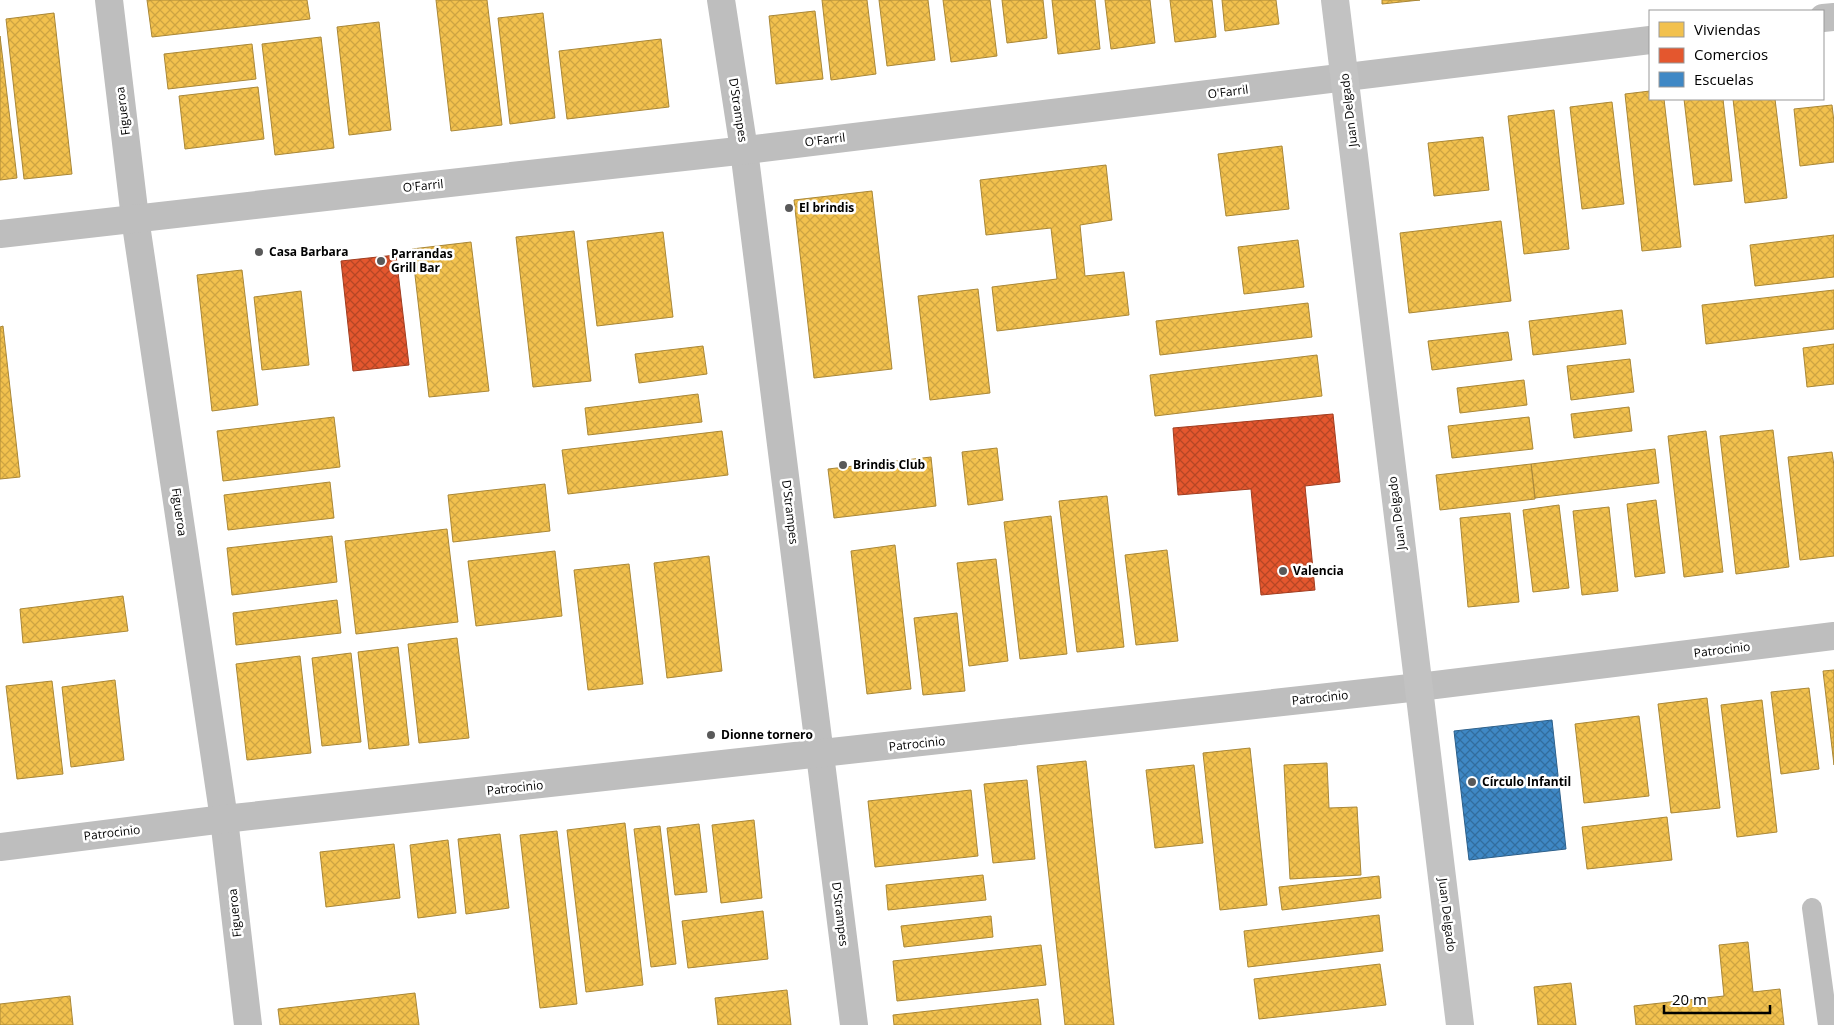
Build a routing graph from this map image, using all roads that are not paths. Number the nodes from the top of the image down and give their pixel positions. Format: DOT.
graph roads {
  1 [pos="109,0"];
  2 [pos="721,0"];
  3 [pos="1335,0"];
  4 [pos="1649,40"];
  5 [pos="1345,78"];
  6 [pos="744,150"];
  7 [pos="135,218"];
  8 [pos="0,234"];
  9 [pos="1834,636"];
  10 [pos="1419,687"];
  11 [pos="820,754"];
  12 [pos="224,820"];
  13 [pos="0,846"];
  14 [pos="1812,908"];
  15 [pos="248,1025"];
  16 [pos="854,1025"];
  17 [pos="1460,1025"];
  18 [pos="1828,1025"];
  1 -- 7 [label="street, Figueroa"];
  2 -- 6 [label="street, D'Strampes"];
  3 -- 5 [label="street, Juan Delgado"];
  4 -- 5 [label="street, O'Farril"];
  5 -- 6 [label="street, O'Farril"];
  5 -- 10 [label="street, Juan Delgado"];
  6 -- 7 [label="street, O'Farril"];
  6 -- 11 [label="street, D'Strampes"];
  7 -- 8 [label="street, O'Farril"];
  7 -- 12 [label="street, Figueroa"];
  9 -- 10 [label="street, Patrocinio"];
  10 -- 11 [label="street, Patrocinio"];
  10 -- 17 [label="street, Juan Delgado"];
  11 -- 12 [label="street, Patrocinio"];
  11 -- 16 [label="street, D'Strampes"];
  12 -- 13 [label="street, Patrocinio"];
  12 -- 15 [label="street, Figueroa"];
  14 -- 18 [label="lane"];
}
